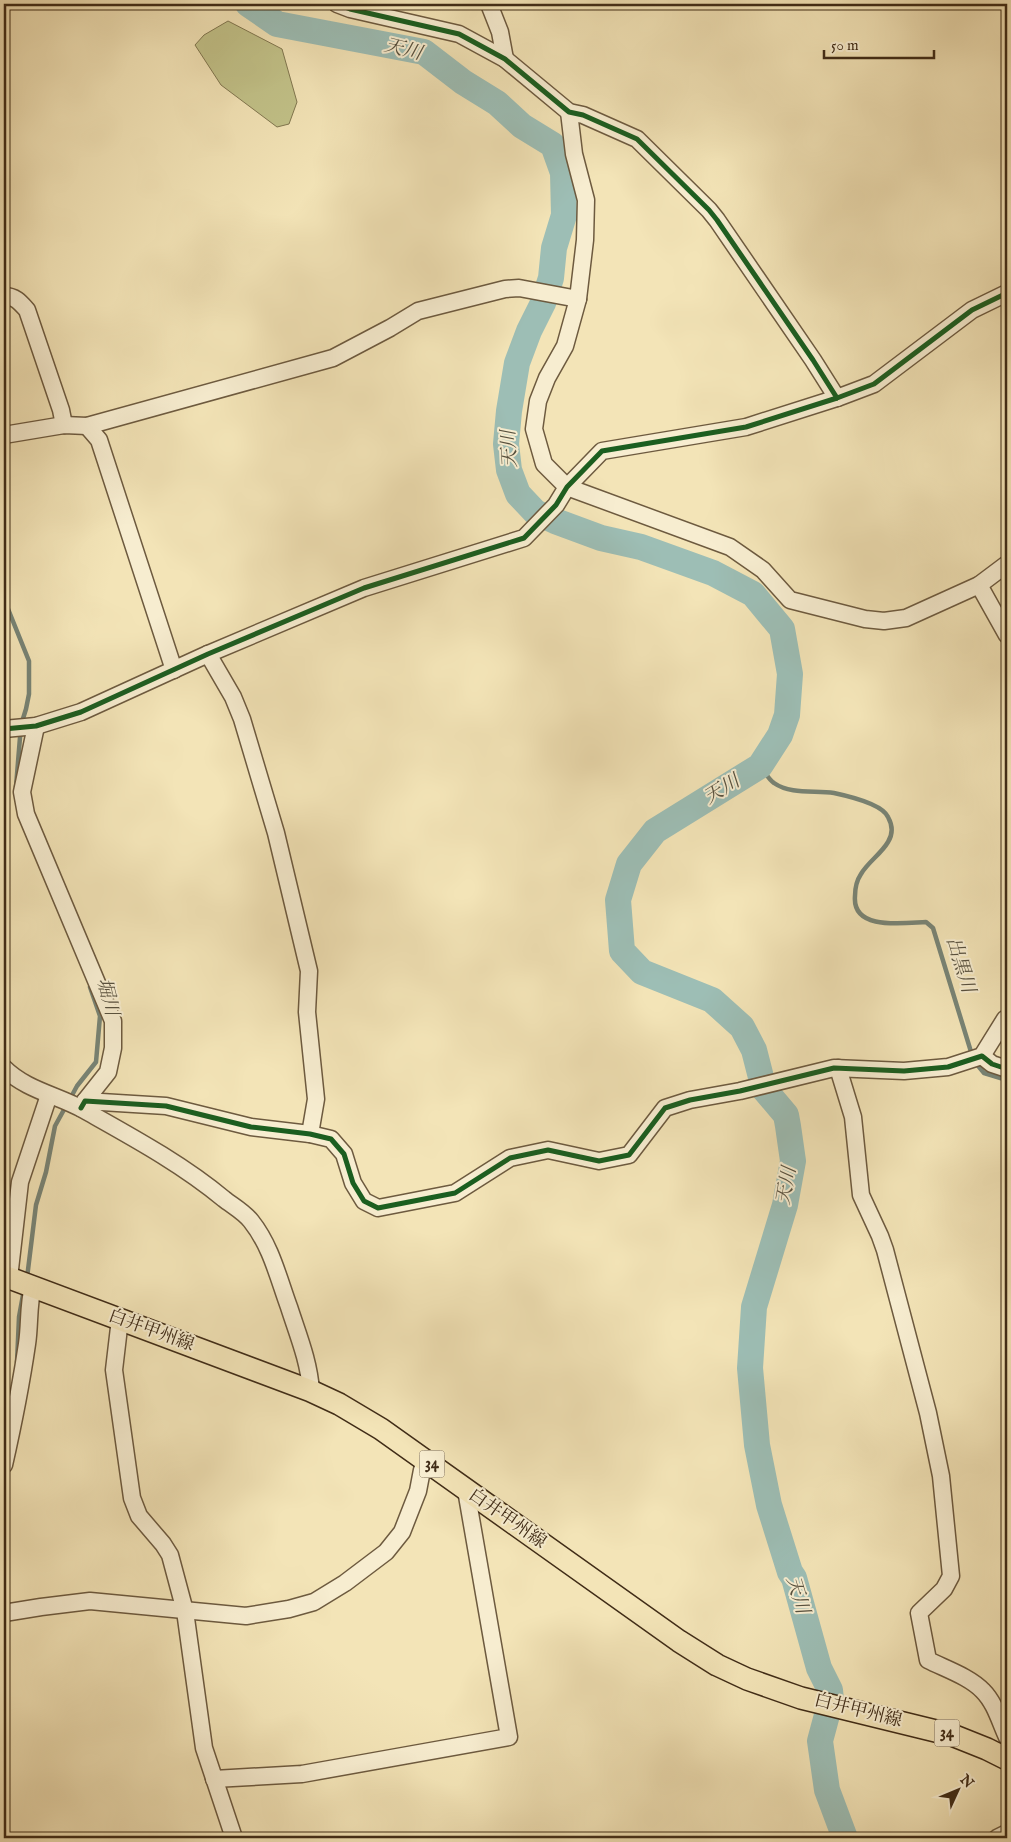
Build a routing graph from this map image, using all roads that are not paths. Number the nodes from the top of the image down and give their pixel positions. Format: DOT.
graph roads {
  1 [pos="337,4"];
  2 [pos="489,4"];
  3 [pos="505,59"];
  4 [pos="569,112"];
  5 [pos="1007,292"];
  6 [pos="4,296"];
  7 [pos="572,298"];
  8 [pos="837,398"];
  9 [pos="64,425"];
  10 [pos="86,426"];
  11 [pos="4,435"];
  12 [pos="567,486"];
  13 [pos="1007,564"];
  14 [pos="979,585"];
  15 [pos="1007,635"];
  16 [pos="208,654"];
  17 [pos="174,670"];
  18 [pos="32,727"];
  19 [pos="7,728"];
  20 [pos="1007,1018"];
  21 [pos="977,1058"];
  22 [pos="4,1068"];
  23 [pos="838,1068"];
  24 [pos="1007,1069"];
  25 [pos="53,1097"];
  26 [pos="81,1105"];
  27 [pos="310,1134"];
  28 [pos="19,1282"];
  29 [pos="120,1319"];
  30 [pos="311,1391"];
  31 [pos="428,1462"];
  32 [pos="4,1465"];
  33 [pos="466,1490"];
  34 [pos="185,1612"];
  35 [pos="4,1613"];
  36 [pos="1007,1737"];
  37 [pos="1007,1759"];
  38 [pos="214,1779"];
  39 [pos="1007,1833"];
  40 [pos="234,1838"];
  41 [pos="996,1838"];
  1 -- 3 [label="street"];
  2 -- 3 [label="street"];
  3 -- 4 [label="street"];
  4 -- 7 [label="street"];
  4 -- 8 [label="street"];
  5 -- 8 [label="street"];
  6 -- 9 [label="street"];
  7 -- 10 [label="street"];
  7 -- 12 [label="street"];
  8 -- 12 [label="street"];
  9 -- 10 [label="street"];
  9 -- 11 [label="street"];
  10 -- 17 [label="street"];
  12 -- 14 [label="street"];
  12 -- 16 [label="street"];
  13 -- 14 [label="street"];
  14 -- 15 [label="street"];
  16 -- 17 [label="street"];
  16 -- 27 [label="street"];
  17 -- 18 [label="street"];
  18 -- 19 [label="street"];
  18 -- 26 [label="street"];
  20 -- 21 [label="street"];
  21 -- 23 [label="street"];
  21 -- 24 [label="street"];
  22 -- 25 [label="street"];
  23 -- 27 [label="street"];
  23 -- 36 [label="street"];
  25 -- 26 [label="street"];
  25 -- 28 [label="street"];
  26 -- 27 [label="street"];
  26 -- 30 [label="street"];
  28 -- 29 [label="main road, 白井甲州線 / 34"];
  28 -- 32 [label="street"];
  29 -- 30 [label="main road, 白井甲州線 / 34"];
  29 -- 34 [label="street"];
  30 -- 31 [label="main road, 白井甲州線 / 34"];
  31 -- 33 [label="main road, 白井甲州線 / 34"];
  31 -- 34 [label="street"];
  33 -- 37 [label="main road, 白井甲州線 / 34"];
  33 -- 38 [label="street"];
  34 -- 35 [label="street"];
  34 -- 38 [label="street"];
  38 -- 40 [label="street"];
  39 -- 41 [label="street"];
}
